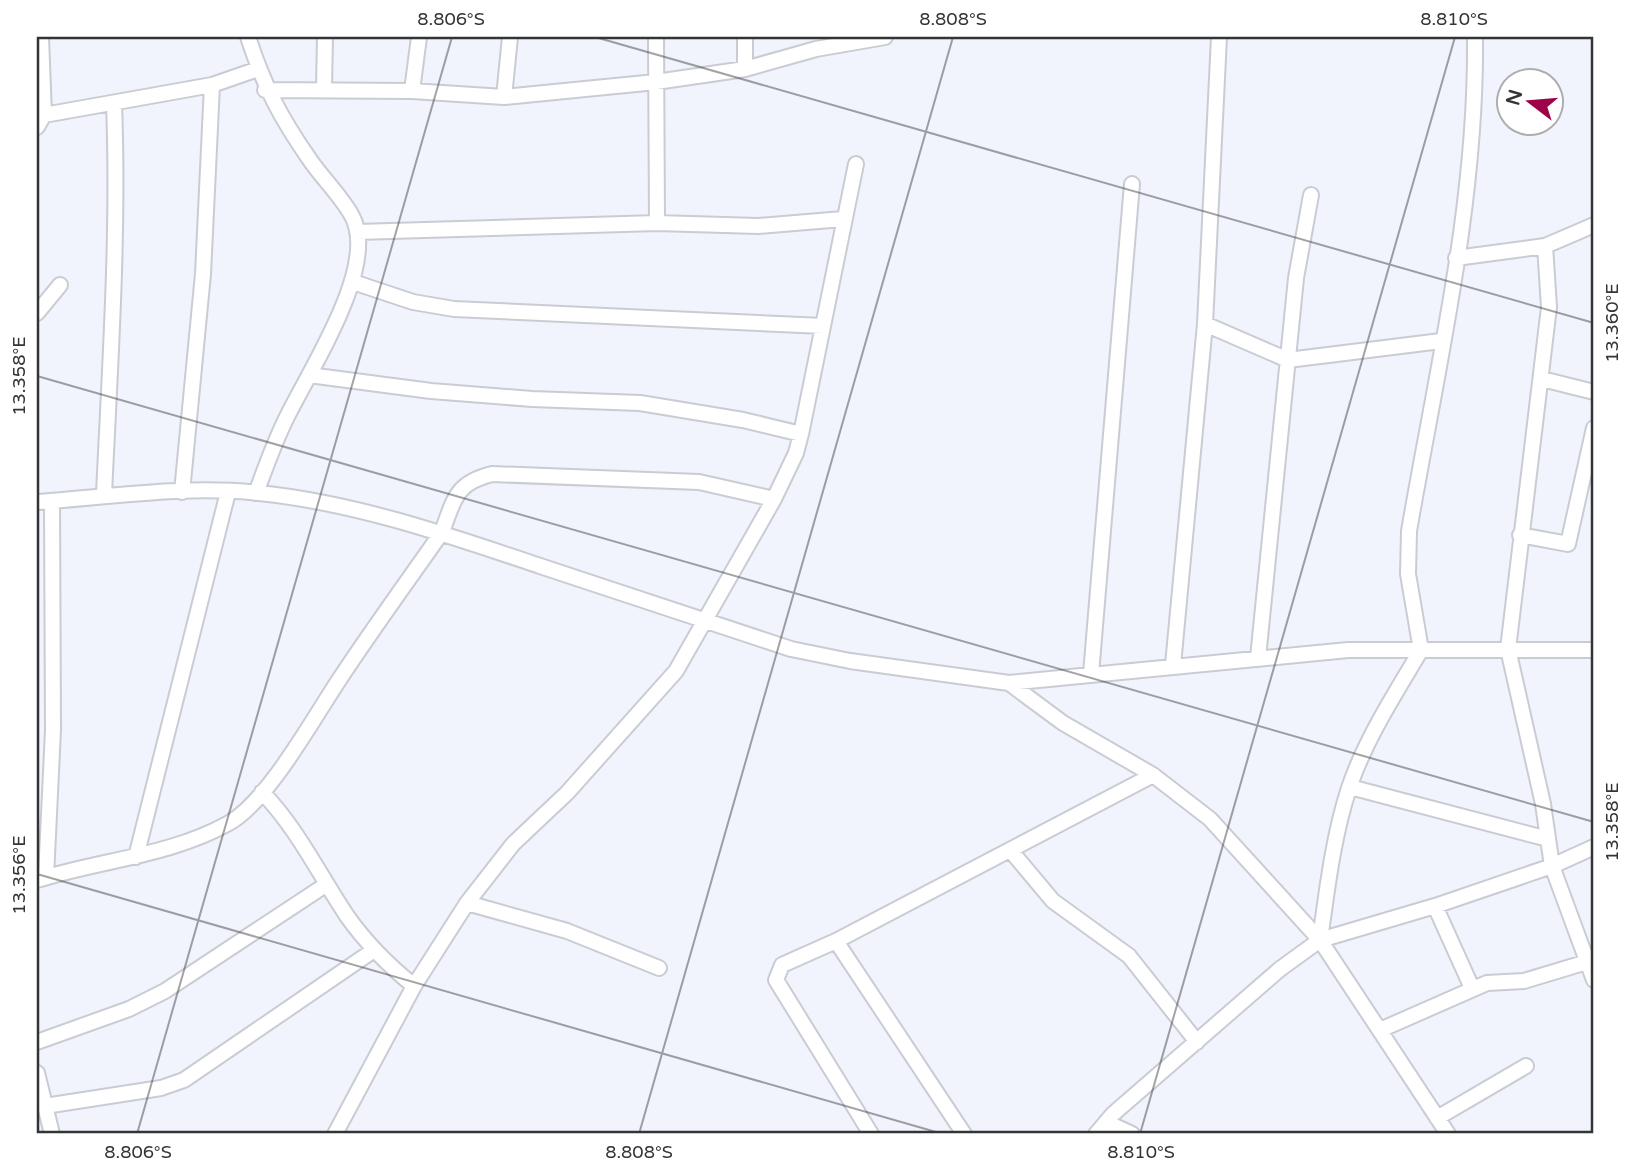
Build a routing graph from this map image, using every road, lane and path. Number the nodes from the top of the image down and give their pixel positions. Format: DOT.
graph roads {
  1 [pos="41,37"];
  2 [pos="248,37"];
  3 [pos="324,37"];
  4 [pos="419,37"];
  5 [pos="510,37"];
  6 [pos="656,37"];
  7 [pos="745,37"];
  8 [pos="885,37"];
  9 [pos="1219,37"];
  10 [pos="1475,37"];
  11 [pos="815,43"];
  12 [pos="258,69"];
  13 [pos="745,69"];
  14 [pos="656,82"];
  15 [pos="212,85"];
  16 [pos="324,89"];
  17 [pos="265,90"];
  18 [pos="412,91"];
  19 [pos="504,97"];
  20 [pos="114,103"];
  21 [pos="40,121"];
  22 [pos="856,164"];
  23 [pos="1132,184"];
  24 [pos="1311,195"];
  25 [pos="843,219"];
  26 [pos="657,223"];
  27 [pos="1594,225"];
  28 [pos="357,232"];
  29 [pos="1545,246"];
  30 [pos="1456,258"];
  31 [pos="353,282"];
  32 [pos="60,285"];
  33 [pos="37,313"];
  34 [pos="1205,324"];
  35 [pos="823,326"];
  36 [pos="1441,341"];
  37 [pos="1288,360"];
  38 [pos="309,375"];
  39 [pos="1542,379"];
  40 [pos="1594,391"];
  41 [pos="1594,428"];
  42 [pos="801,434"];
  43 [pos="182,492"];
  44 [pos="228,492"];
  45 [pos="256,493"];
  46 [pos="104,494"];
  47 [pos="774,499"];
  48 [pos="44,502"];
  49 [pos="442,532"];
  50 [pos="1520,535"];
  51 [pos="707,620"];
  52 [pos="1508,649"];
  53 [pos="1422,650"];
  54 [pos="1594,650"];
  55 [pos="1258,657"];
  56 [pos="1173,666"];
  57 [pos="1091,674"];
  58 [pos="1009,683"];
  59 [pos="1153,775"];
  60 [pos="1350,787"];
  61 [pos="262,792"];
  62 [pos="1548,839"];
  63 [pos="1594,847"];
  64 [pos="1011,851"];
  65 [pos="136,857"];
  66 [pos="1552,866"];
  67 [pos="41,878"];
  68 [pos="327,884"];
  69 [pos="467,903"];
  70 [pos="1435,906"];
  71 [pos="1320,940"];
  72 [pos="836,941"];
  73 [pos="374,950"];
  74 [pos="1587,962"];
  75 [pos="659,968"];
  76 [pos="1594,980"];
  77 [pos="414,986"];
  78 [pos="1472,988"];
  79 [pos="1380,1030"];
  80 [pos="37,1042"];
  81 [pos="1197,1042"];
  82 [pos="1527,1066"];
  83 [pos="37,1073"];
  84 [pos="45,1106"];
  85 [pos="1437,1118"];
  86 [pos="1106,1122"];
  87 [pos="52,1134"];
  88 [pos="335,1134"];
  89 [pos="871,1134"];
  90 [pos="964,1134"];
  91 [pos="1096,1134"];
  92 [pos="1132,1134"];
  93 [pos="1448,1134"];
  1 -- 21 [label="street"];
  2 -- 12 [label="street"];
  3 -- 16 [label="street"];
  4 -- 18 [label="street"];
  5 -- 19 [label="street"];
  6 -- 14 [label="street"];
  7 -- 13 [label="street"];
  8 -- 11 [label="street"];
  9 -- 34 [label="street"];
  10 -- 30 [label="street"];
  11 -- 13 [label="street"];
  12 -- 15 [label="street"];
  12 -- 17 [label="street"];
  13 -- 14 [label="street"];
  14 -- 19 [label="street"];
  14 -- 26 [label="street"];
  15 -- 20 [label="street"];
  15 -- 43 [label="street"];
  16 -- 17 [label="street"];
  16 -- 18 [label="street"];
  17 -- 28 [label="street"];
  18 -- 19 [label="street"];
  20 -- 21 [label="street"];
  20 -- 46 [label="street"];
  22 -- 25 [label="street"];
  23 -- 57 [label="street"];
  24 -- 37 [label="street"];
  25 -- 26 [label="street"];
  25 -- 35 [label="street"];
  26 -- 28 [label="street"];
  27 -- 29 [label="street"];
  28 -- 31 [label="street"];
  29 -- 30 [label="street"];
  29 -- 39 [label="street"];
  30 -- 36 [label="street"];
  31 -- 35 [label="street"];
  31 -- 38 [label="street"];
  32 -- 33 [label="street"];
  34 -- 37 [label="street"];
  34 -- 56 [label="street"];
  35 -- 42 [label="street"];
  36 -- 37 [label="street"];
  36 -- 53 [label="street"];
  37 -- 55 [label="street"];
  38 -- 42 [label="street"];
  38 -- 45 [label="street"];
  39 -- 40 [label="street"];
  39 -- 50 [label="street"];
  41 -- 50 [label="street"];
  42 -- 47 [label="street"];
  43 -- 44 [label="street"];
  43 -- 46 [label="street"];
  44 -- 45 [label="street"];
  44 -- 65 [label="street"];
  45 -- 49 [label="street"];
  46 -- 48 [label="street"];
  47 -- 49 [label="street"];
  47 -- 51 [label="street"];
  48 -- 67 [label="street"];
  49 -- 51 [label="street"];
  49 -- 61 [label="street"];
  50 -- 52 [label="street"];
  51 -- 58 [label="street"];
  51 -- 69 [label="street"];
  52 -- 53 [label="street"];
  52 -- 54 [label="street"];
  52 -- 62 [label="street"];
  53 -- 55 [label="street"];
  53 -- 60 [label="street"];
  55 -- 56 [label="street"];
  56 -- 57 [label="street"];
  57 -- 58 [label="street"];
  58 -- 59 [label="street"];
  59 -- 64 [label="street"];
  59 -- 71 [label="street"];
  60 -- 62 [label="street"];
  60 -- 71 [label="street"];
  61 -- 65 [label="street"];
  61 -- 68 [label="street"];
  62 -- 66 [label="street"];
  63 -- 66 [label="street"];
  64 -- 72 [label="street"];
  64 -- 81 [label="street"];
  65 -- 67 [label="street"];
  66 -- 70 [label="street"];
  66 -- 74 [label="street"];
  68 -- 73 [label="street"];
  68 -- 80 [label="street"];
  69 -- 75 [label="street"];
  69 -- 77 [label="street"];
  70 -- 71 [label="street"];
  70 -- 78 [label="street"];
  71 -- 79 [label="street"];
  71 -- 81 [label="street"];
  72 -- 89 [label="street"];
  72 -- 90 [label="street"];
  73 -- 77 [label="street"];
  73 -- 84 [label="street"];
  74 -- 76 [label="street"];
  74 -- 78 [label="street"];
  77 -- 88 [label="street"];
  78 -- 79 [label="street"];
  79 -- 85 [label="street"];
  81 -- 86 [label="street"];
  82 -- 85 [label="street"];
  83 -- 84 [label="street"];
  84 -- 87 [label="street"];
  85 -- 93 [label="street"];
  86 -- 91 [label="street"];
  86 -- 92 [label="street"];
}
